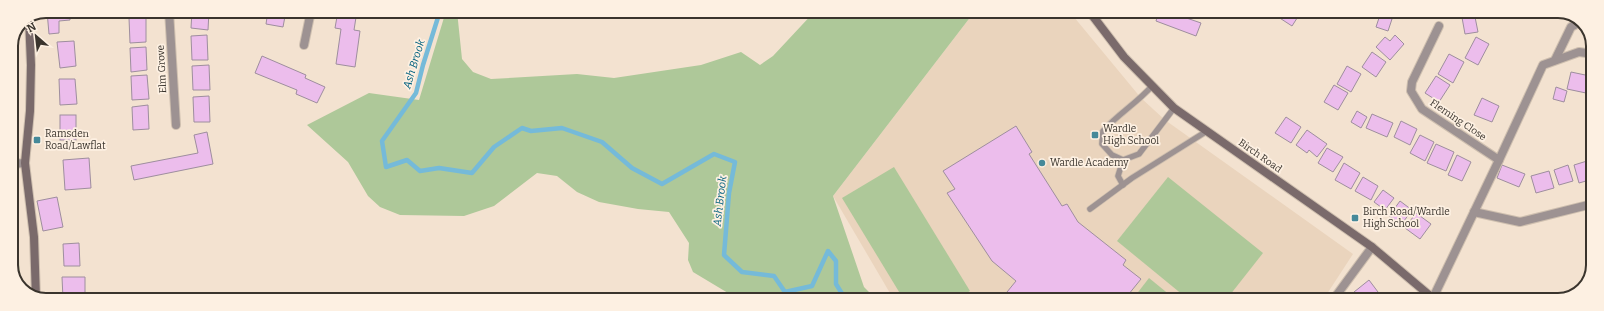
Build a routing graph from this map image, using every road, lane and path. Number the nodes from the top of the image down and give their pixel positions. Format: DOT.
graph roads {
  1 [pos="169,18"];
  2 [pos="310,18"];
  3 [pos="1095,18"];
  4 [pos="29,24"];
  5 [pos="1575,24"];
  6 [pos="1439,26"];
  7 [pos="304,45"];
  8 [pos="1586,53"];
  9 [pos="1555,60"];
  10 [pos="1152,86"];
  11 [pos="1174,108"];
  12 [pos="176,125"];
  13 [pos="1207,131"];
  14 [pos="26,159"];
  15 [pos="1123,160"];
  16 [pos="1499,160"];
  17 [pos="18,162"];
  18 [pos="1123,185"];
  19 [pos="1586,206"];
  20 [pos="1090,209"];
  21 [pos="1474,212"];
  22 [pos="1372,247"];
  23 [pos="36,291"];
  24 [pos="1338,293"];
  25 [pos="1427,293"];
  26 [pos="1437,293"];
  1 -- 12 [label="street, Elm Grove"];
  2 -- 7 [label="street"];
  3 -- 10 [label="street, Birch Road"];
  4 -- 14 [label="street"];
  5 -- 9 [label="street"];
  6 -- 16 [label="street, Fleming Close"];
  8 -- 9 [label="street"];
  9 -- 16 [label="street"];
  10 -- 11 [label="street, Birch Road"];
  10 -- 15 [label="lane"];
  11 -- 13 [label="street, Birch Road"];
  11 -- 15 [label="lane"];
  13 -- 18 [label="lane"];
  13 -- 22 [label="street, Birch Road"];
  14 -- 17 [label="street"];
  14 -- 23 [label="street"];
  15 -- 18 [label="lane"];
  16 -- 21 [label="street"];
  18 -- 20 [label="lane"];
  19 -- 21 [label="street"];
  21 -- 26 [label="street"];
  22 -- 24 [label="street"];
  22 -- 25 [label="street, Birch Road"];
}
